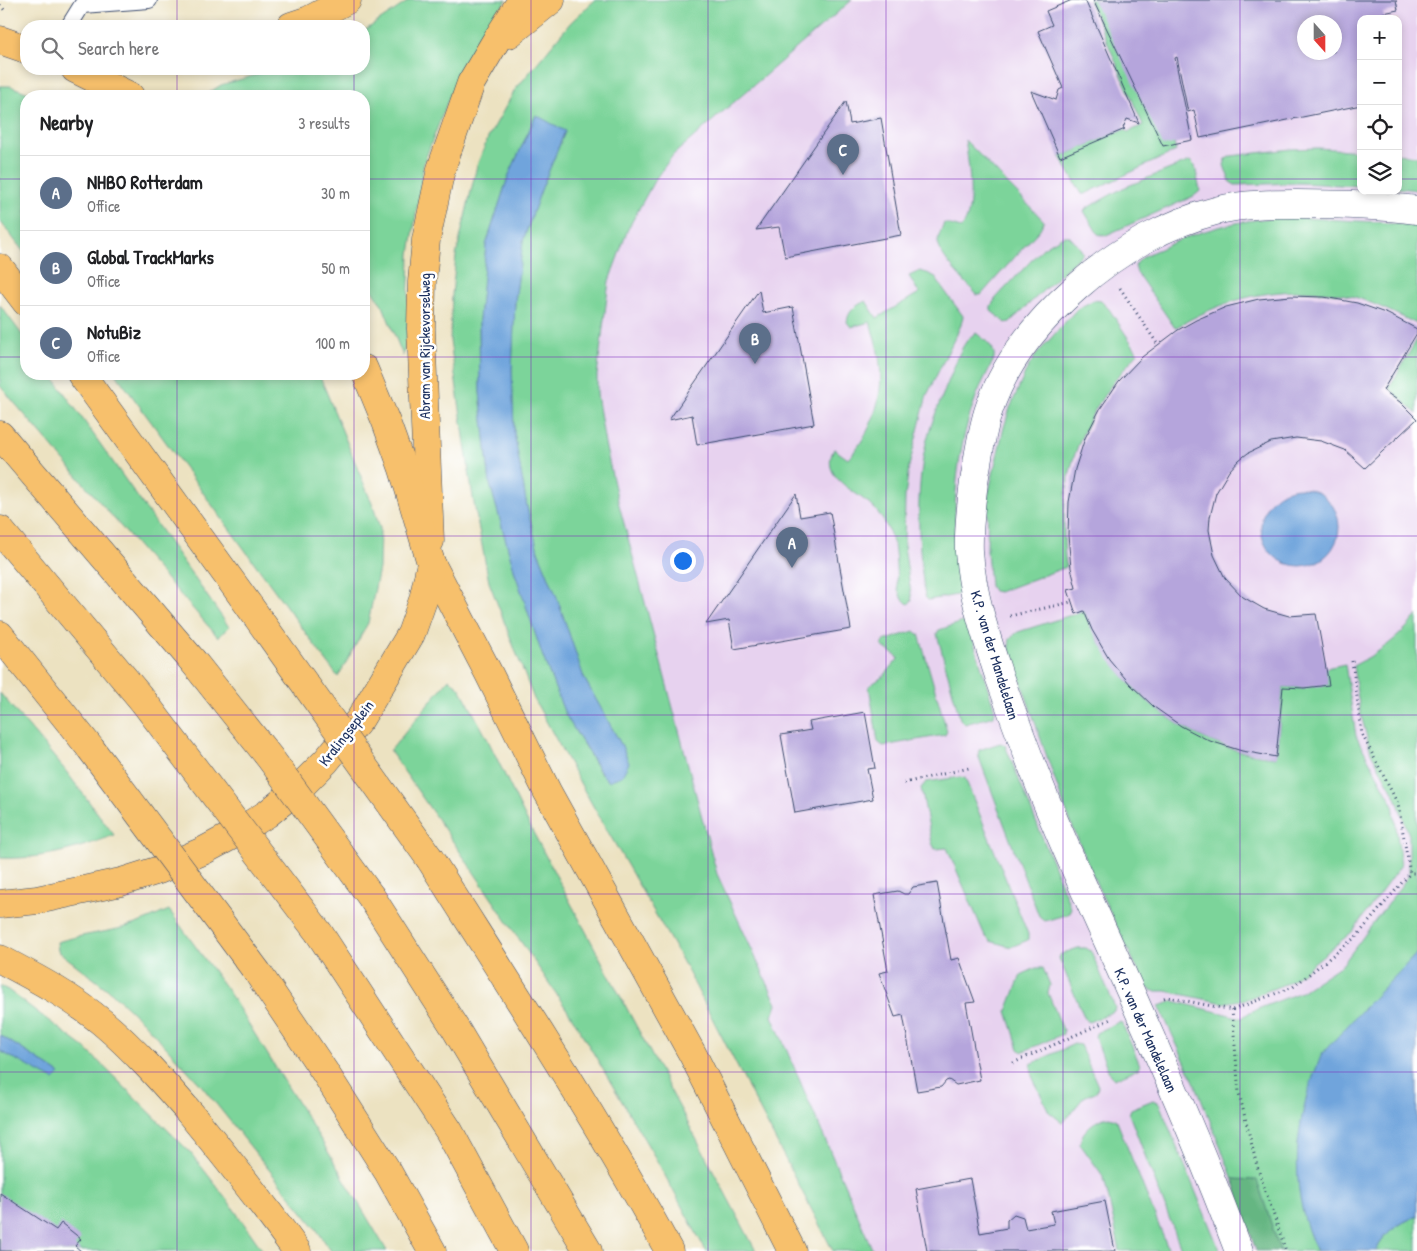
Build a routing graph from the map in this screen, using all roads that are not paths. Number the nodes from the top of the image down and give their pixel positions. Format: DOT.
graph roads {
  1 [pos="148,0"];
  2 [pos="347,0"];
  3 [pos="522,0"];
  4 [pos="551,0"];
  5 [pos="73,20"];
  6 [pos="309,20"];
  7 [pos="0,40"];
  8 [pos="20,46"];
  9 [pos="490,51"];
  10 [pos="0,56"];
  11 [pos="20,56"];
  12 [pos="87,75"];
  13 [pos="118,90"];
  14 [pos="1417,210"];
  15 [pos="0,268"];
  16 [pos="20,294"];
  17 [pos="85,380"];
  18 [pos="369,380"];
  19 [pos="0,435"];
  20 [pos="0,530"];
  21 [pos="431,563"];
  22 [pos="0,635"];
  23 [pos="0,904"];
  24 [pos="0,959"];
  25 [pos="297,1251"];
  26 [pos="432,1251"];
  27 [pos="514,1251"];
  28 [pos="588,1251"];
  29 [pos="669,1251"];
  30 [pos="792,1251"];
  31 [pos="1239,1251"];
  1 -- 5 [label="lane"];
  2 -- 6 [label="main road"];
  3 -- 9 [label="main road, Abram van Rijckevorselweg"];
  4 -- 9 [label="main road"];
  7 -- 8 [label="main road"];
  9 -- 21 [label="main road, Abram van Rijckevorselweg"];
  10 -- 11 [label="main road"];
  12 -- 13 [label="main road"];
  14 -- 31 [label="street, K.P. van der Mandelelaan"];
  15 -- 16 [label="main road"];
  17 -- 29 [label="main road, bridge"];
  18 -- 21 [label="main road, Kralingseplein"];
  19 -- 28 [label="main road, bridge"];
  20 -- 27 [label="main road, bridge"];
  21 -- 23 [label="main road, Kralingseplein"];
  21 -- 30 [label="main road"];
  22 -- 26 [label="main road, bridge"];
  24 -- 25 [label="main road"];
}
